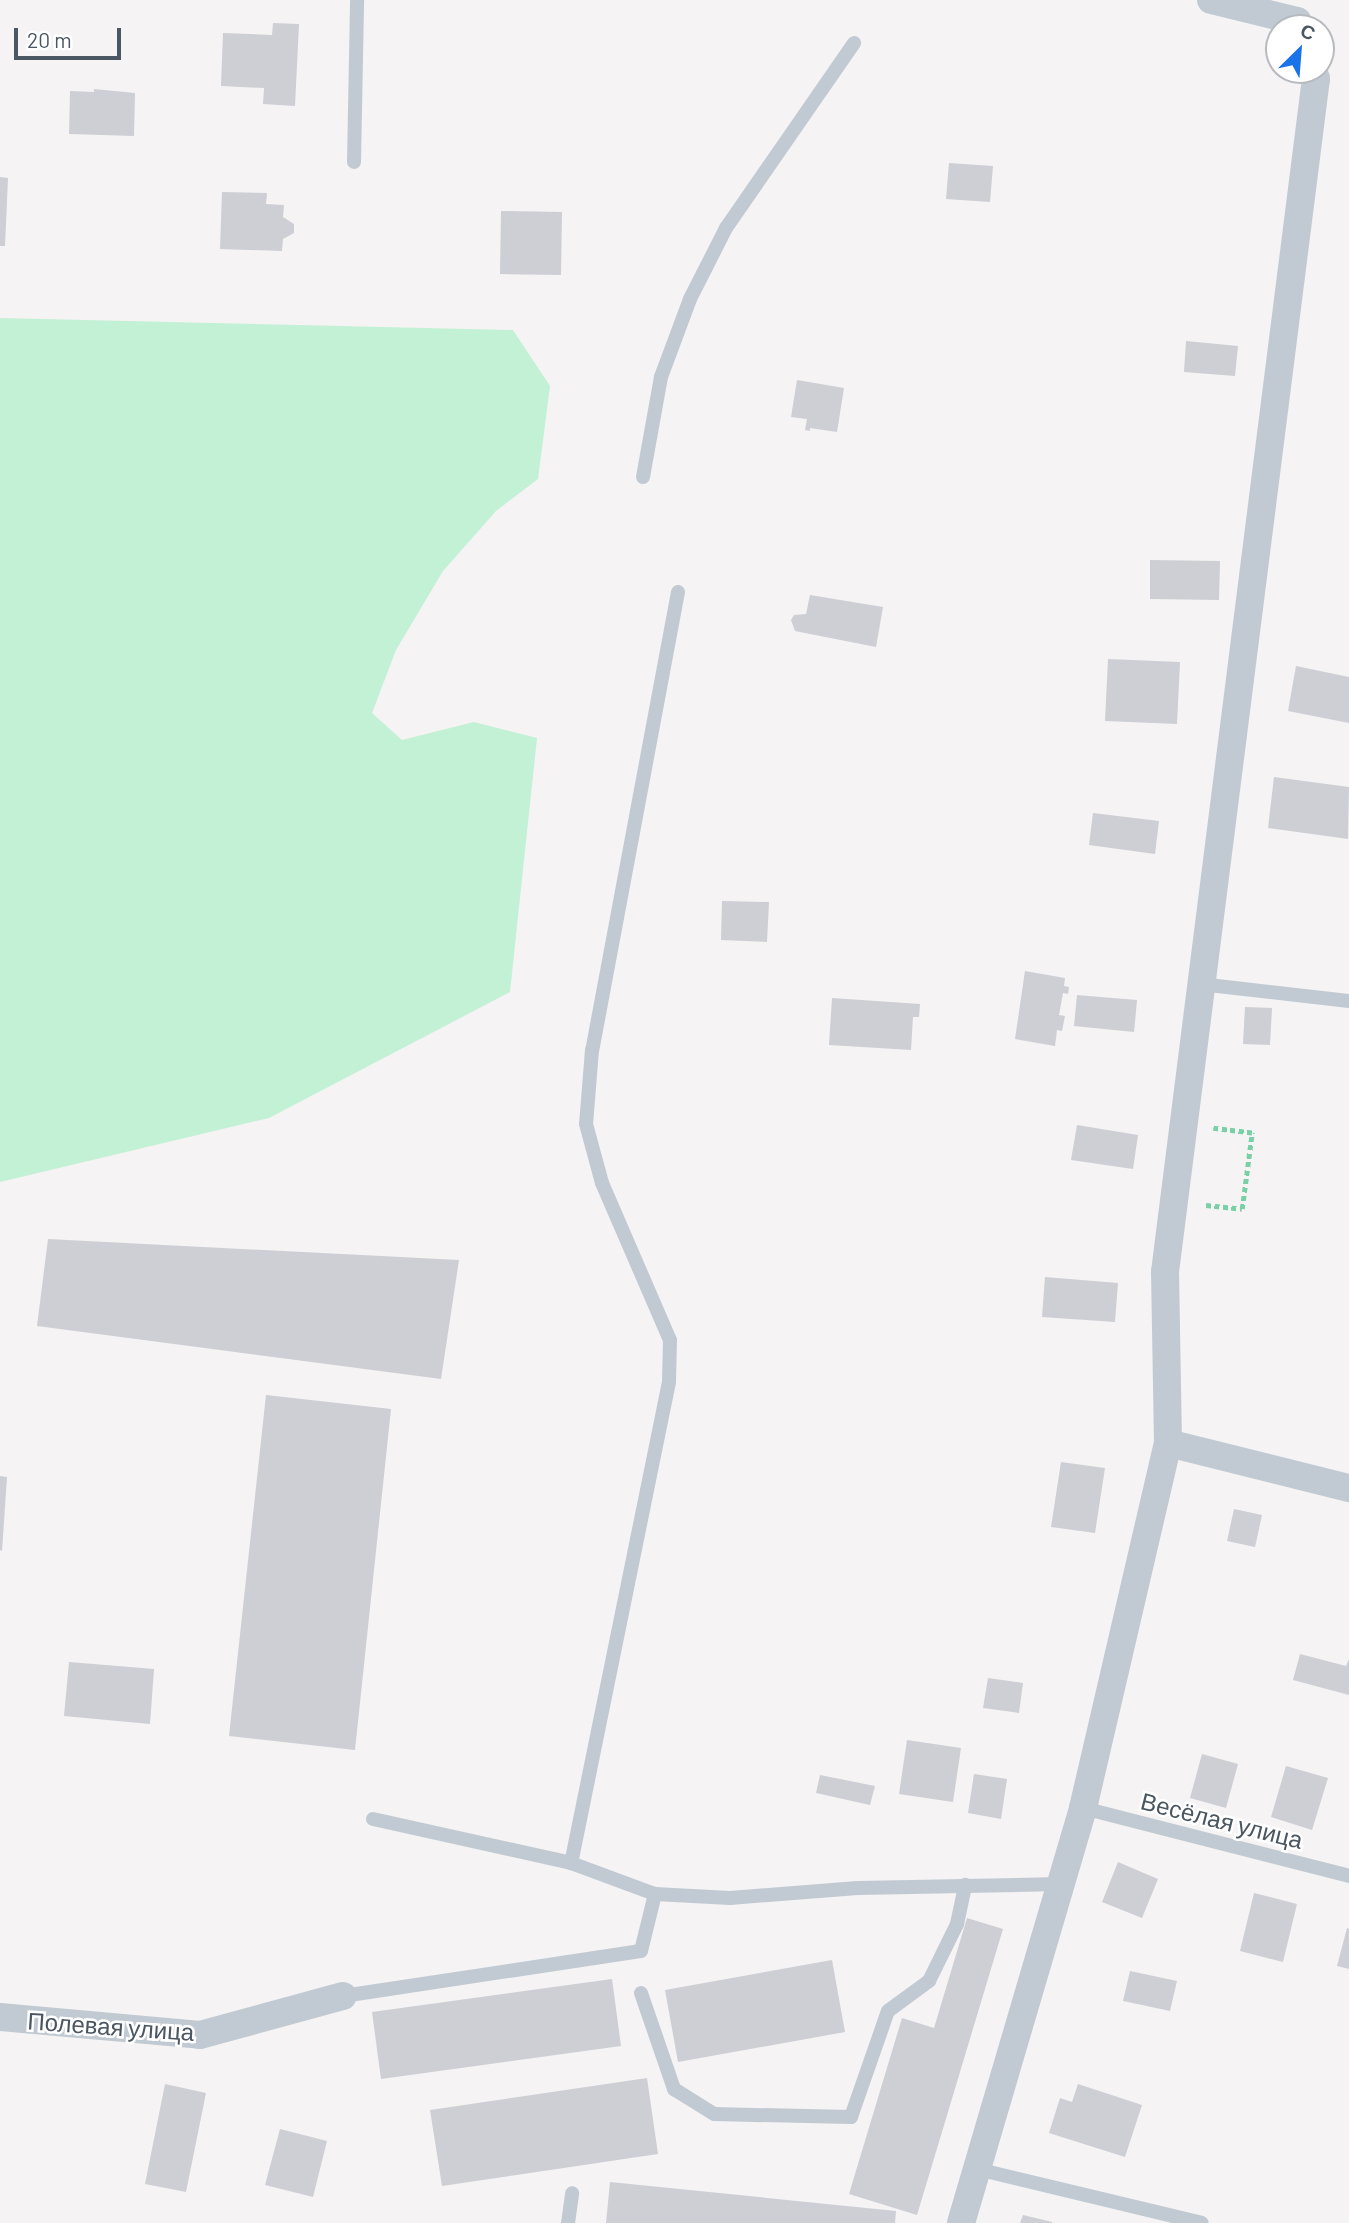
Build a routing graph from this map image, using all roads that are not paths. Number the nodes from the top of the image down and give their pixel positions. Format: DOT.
graph roads {
  1 [pos="357,0"];
  2 [pos="1214,0"];
  3 [pos="1265,15"];
  4 [pos="854,43"];
  5 [pos="1315,84"];
  6 [pos="354,162"];
  7 [pos="643,477"];
  8 [pos="678,592"];
  9 [pos="1200,984"];
  10 [pos="1349,1001"];
  11 [pos="1168,1443"];
  12 [pos="1349,1488"];
  13 [pos="1083,1808"];
  14 [pos="373,1819"];
  15 [pos="572,1863"];
  16 [pos="1349,1876"];
  17 [pos="1060,1884"];
  18 [pos="965,1885"];
  19 [pos="655,1894"];
  20 [pos="641,1993"];
  21 [pos="343,1996"];
  22 [pos="0,2017"];
  23 [pos="977,2169"];
  24 [pos="572,2193"];
  25 [pos="568,2223"];
  26 [pos="961,2223"];
  27 [pos="1202,2223"];
  1 -- 6 [label="lane"];
  2 -- 3 [label="street"];
  4 -- 7 [label="lane"];
  5 -- 9 [label="street"];
  8 -- 15 [label="lane"];
  9 -- 10 [label="lane"];
  9 -- 11 [label="street"];
  11 -- 12 [label="street"];
  11 -- 13 [label="street"];
  13 -- 16 [label="lane, Весёлая улица"];
  13 -- 17 [label="street"];
  14 -- 15 [label="lane"];
  15 -- 19 [label="lane"];
  17 -- 18 [label="lane"];
  17 -- 23 [label="street"];
  18 -- 19 [label="lane"];
  18 -- 20 [label="lane"];
  19 -- 21 [label="lane"];
  21 -- 22 [label="street, Полевая улица"];
  23 -- 26 [label="street"];
  23 -- 27 [label="lane"];
  24 -- 25 [label="lane"];
}
